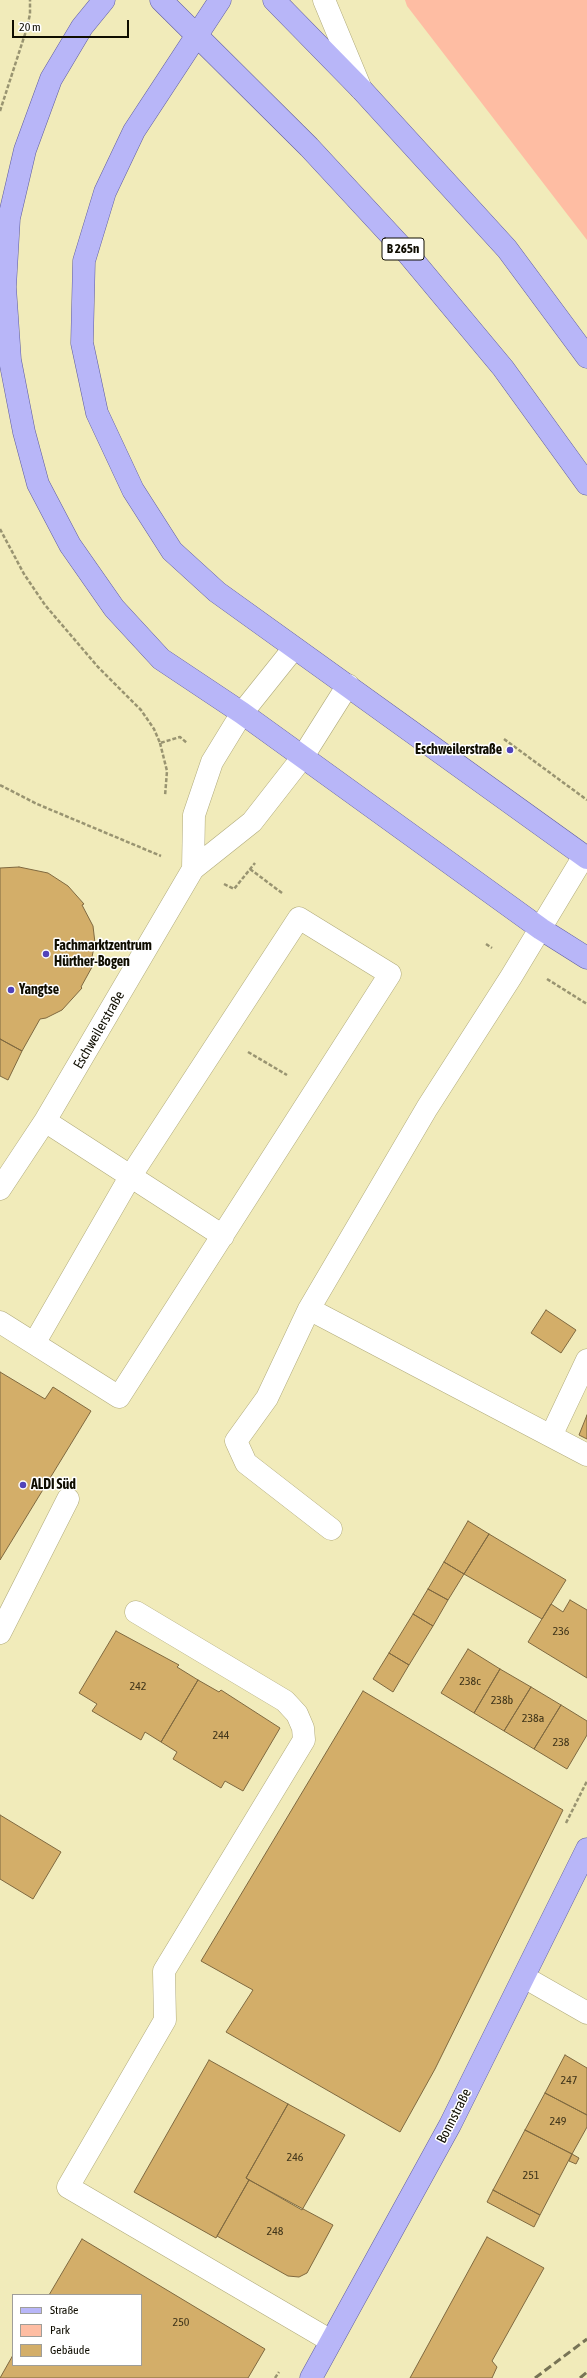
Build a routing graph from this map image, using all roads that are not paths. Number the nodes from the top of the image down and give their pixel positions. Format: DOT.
graph roads {
  1 [pos="104,0"];
  2 [pos="161,0"];
  3 [pos="220,0"];
  4 [pos="274,0"];
  5 [pos="324,0"];
  6 [pos="195,34"];
  7 [pos="362,90"];
  8 [pos="587,356"];
  9 [pos="587,484"];
  10 [pos="294,648"];
  11 [pos="348,685"];
  12 [pos="242,713"];
  13 [pos="302,758"];
  14 [pos="586,857"];
  15 [pos="193,869"];
  16 [pos="541,929"];
  17 [pos="587,958"];
  18 [pos="46,1121"];
  19 [pos="130,1177"];
  20 [pos="0,1189"];
  21 [pos="223,1236"];
  22 [pos="309,1309"];
  23 [pos="0,1322"];
  24 [pos="35,1342"];
  25 [pos="587,1360"];
  26 [pos="551,1436"];
  27 [pos="587,1455"];
  28 [pos="68,1499"];
  29 [pos="331,1529"];
  30 [pos="136,1612"];
  31 [pos="0,1633"];
  32 [pos="587,1849"];
  33 [pos="524,1976"];
  34 [pos="587,2013"];
  35 [pos="331,2341"];
  36 [pos="311,2378"];
  1 -- 12 [label="main road"];
  2 -- 6 [label="main road, B 265n"];
  3 -- 6 [label="main road"];
  4 -- 7 [label="main road"];
  5 -- 7 [label="street"];
  6 -- 9 [label="main road, B 265n"];
  6 -- 10 [label="main road"];
  7 -- 8 [label="main road"];
  10 -- 11 [label="main road"];
  10 -- 12 [label="street, Eschweilerstraße"];
  11 -- 13 [label="street, Eschweilerstraße"];
  11 -- 14 [label="main road"];
  12 -- 13 [label="main road"];
  12 -- 15 [label="street, Eschweilerstraße"];
  13 -- 15 [label="street, Eschweilerstraße"];
  13 -- 16 [label="main road"];
  14 -- 16 [label="street"];
  15 -- 18 [label="street, Eschweilerstraße"];
  16 -- 17 [label="main road"];
  16 -- 22 [label="street"];
  18 -- 19 [label="street"];
  18 -- 20 [label="street, Eschweilerstraße"];
  19 -- 21 [label="street"];
  19 -- 21 [label="street"];
  19 -- 24 [label="street"];
  21 -- 24 [label="street"];
  22 -- 26 [label="street"];
  22 -- 29 [label="street"];
  23 -- 24 [label="street"];
  25 -- 26 [label="street"];
  26 -- 27 [label="street"];
  28 -- 31 [label="street"];
  30 -- 35 [label="street"];
  32 -- 33 [label="main road, Bonnstraße"];
  33 -- 34 [label="street"];
  33 -- 35 [label="main road, Bonnstraße"];
  35 -- 36 [label="main road, Bonnstraße"];
}
